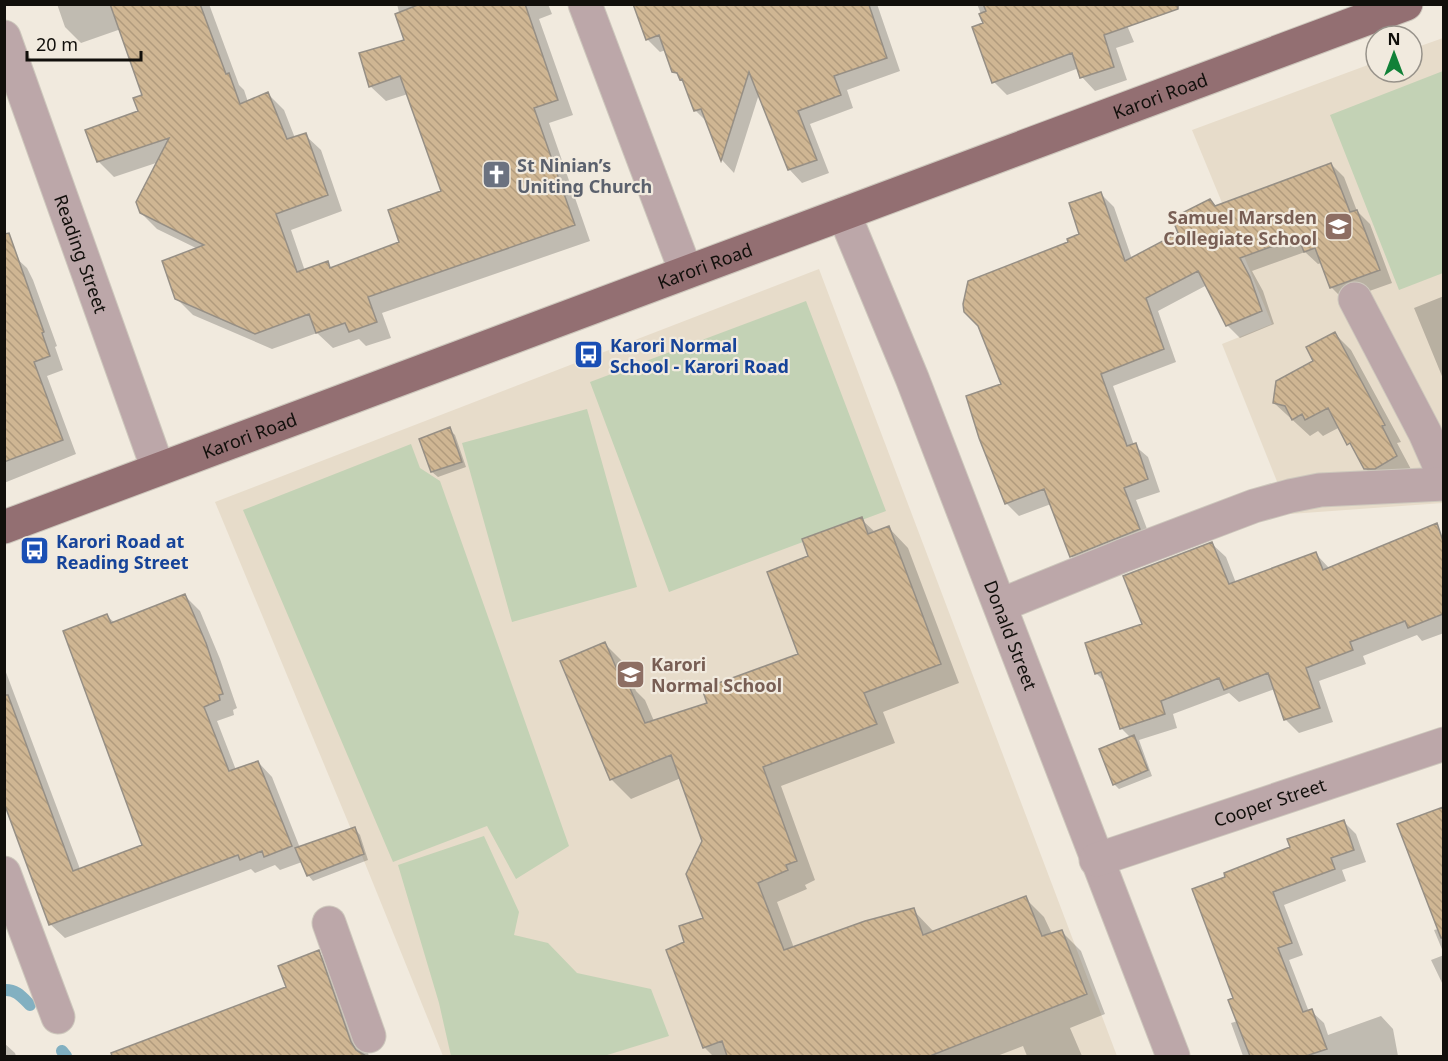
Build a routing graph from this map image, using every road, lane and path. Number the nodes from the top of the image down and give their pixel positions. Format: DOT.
graph roads {
  1 [pos="585,4"];
  2 [pos="1406,4"];
  3 [pos="4,37"];
  4 [pos="844,214"];
  5 [pos="686,272"];
  6 [pos="1355,299"];
  7 [pos="158,469"];
  8 [pos="1443,476"];
  9 [pos="1443,484"];
  10 [pos="4,526"];
  11 [pos="1000,605"];
  12 [pos="1443,744"];
  13 [pos="1096,860"];
  14 [pos="4,873"];
  15 [pos="329,923"];
  16 [pos="58,1017"];
  17 [pos="369,1036"];
  18 [pos="1173,1056"];
  1 -- 5 [label="street"];
  2 -- 4 [label="main road, Karori Road"];
  3 -- 7 [label="street, Reading Street"];
  4 -- 5 [label="main road, Karori Road"];
  4 -- 11 [label="street, Donald Street"];
  5 -- 7 [label="main road, Karori Road"];
  6 -- 8 [label="street"];
  7 -- 10 [label="main road, Karori Road"];
  9 -- 11 [label="street"];
  11 -- 13 [label="street, Donald Street"];
  12 -- 13 [label="street, Cooper Street"];
  13 -- 18 [label="street, Donald Street"];
  14 -- 16 [label="street"];
  15 -- 17 [label="street"];
}
